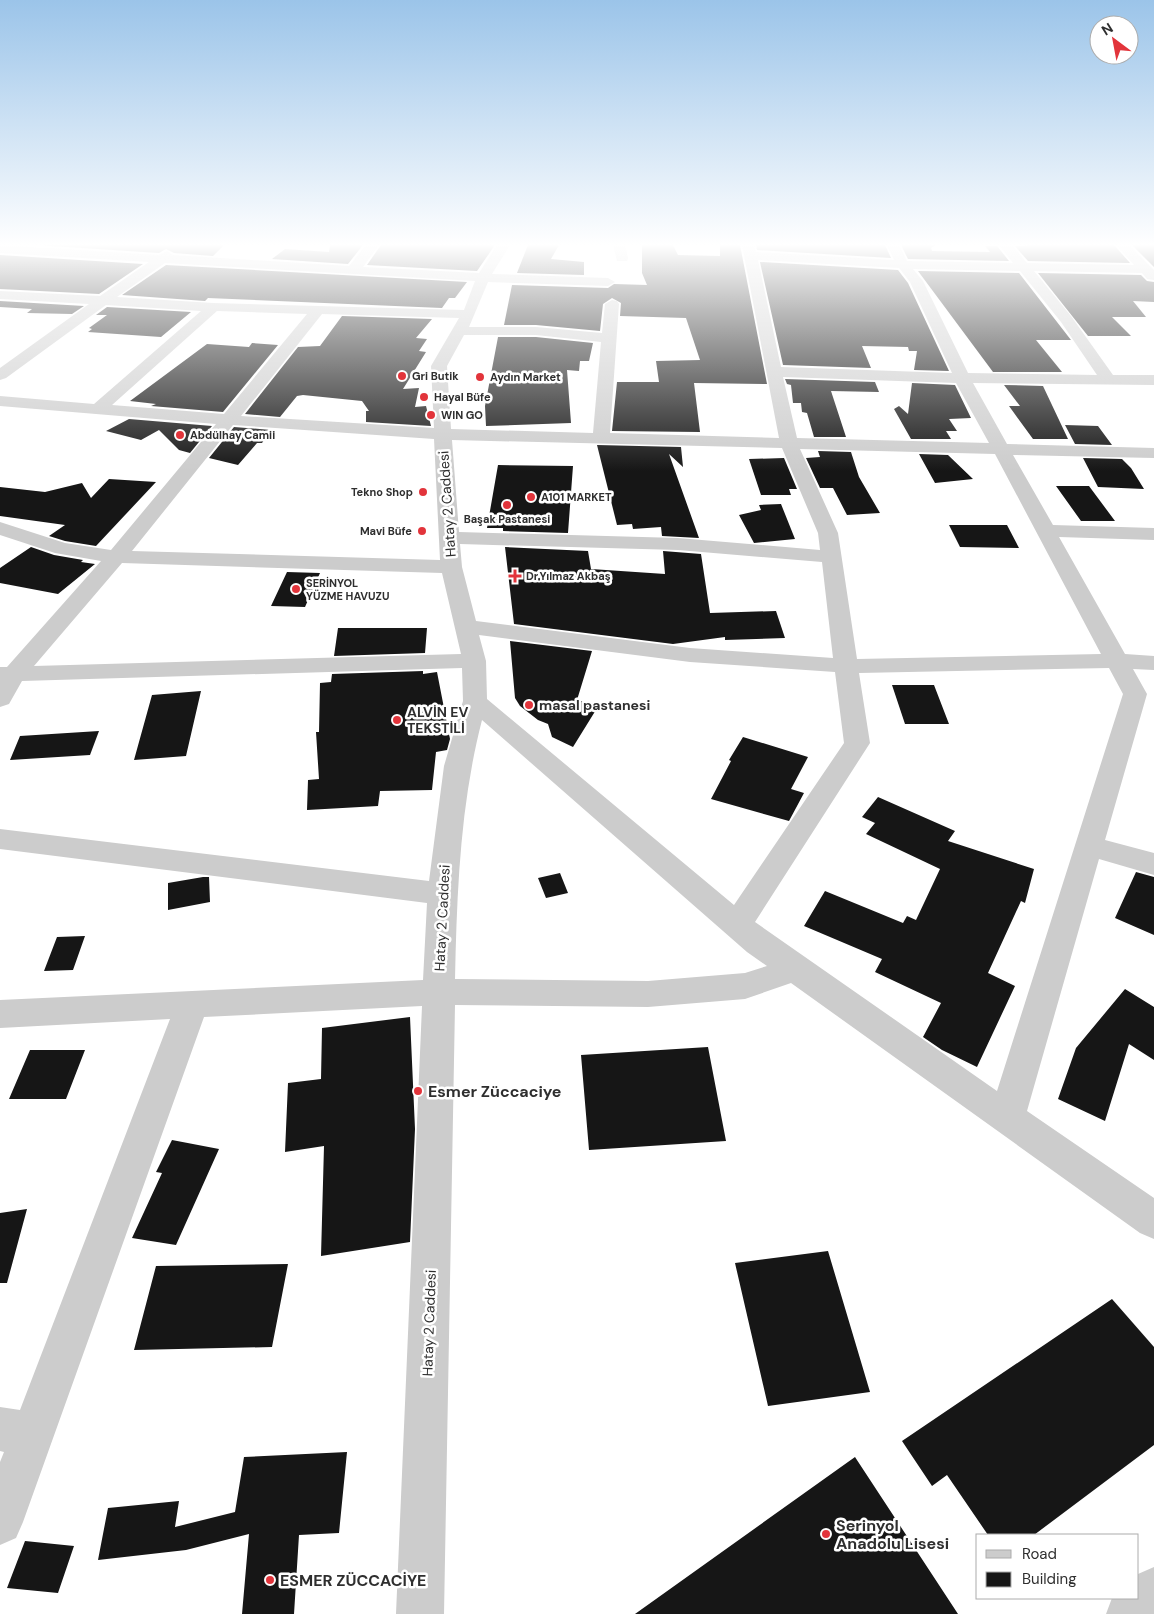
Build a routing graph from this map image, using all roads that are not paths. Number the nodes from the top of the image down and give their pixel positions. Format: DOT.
graph roads {
  1 [pos="76,320"];
  2 [pos="198,320"];
  3 [pos="310,320"];
  4 [pos="434,320"];
  5 [pos="611,320"];
  6 [pos="763,320"];
  7 [pos="935,320"];
  8 [pos="1067,320"];
  9 [pos="464,323"];
  10 [pos="609,338"];
  11 [pos="774,372"];
  12 [pos="0,375"];
  13 [pos="962,378"];
  14 [pos="1109,380"];
  15 [pos="1154,380"];
  16 [pos="0,401"];
  17 [pos="98,409"];
  18 [pos="229,420"];
  19 [pos="443,434"];
  20 [pos="601,438"];
  21 [pos="789,444"];
  22 [pos="1001,450"];
  23 [pos="1154,453"];
  24 [pos="0,528"];
  25 [pos="1046,531"];
  26 [pos="1154,534"];
  27 [pos="450,538"];
  28 [pos="116,557"];
  29 [pos="832,557"];
  30 [pos="451,567"];
  31 [pos="466,627"];
  32 [pos="474,661"];
  33 [pos="1118,662"];
  34 [pos="1154,664"];
  35 [pos="847,666"];
  36 [pos="6,675"];
  37 [pos="0,699"];
  38 [pos="475,702"];
  39 [pos="0,839"];
  40 [pos="1089,846"];
  41 [pos="1154,864"];
  42 [pos="442,894"];
  43 [pos="737,925"];
  44 [pos="796,969"];
  45 [pos="439,992"];
  46 [pos="192,1004"];
  47 [pos="0,1014"];
  48 [pos="1007,1117"];
  49 [pos="1154,1220"];
  50 [pos="16,1431"];
  51 [pos="0,1522"];
  52 [pos="1154,1591"];
  53 [pos="420,1614"];
  54 [pos="1130,1614"];
  1 -- 12 [label="street"];
  2 -- 17 [label="street"];
  3 -- 18 [label="street"];
  4 -- 9 [label="street"];
  5 -- 10 [label="street"];
  6 -- 11 [label="street"];
  7 -- 13 [label="street"];
  8 -- 14 [label="street"];
  9 -- 10 [label="street"];
  9 -- 19 [label="street, Hatay 2 Caddesi"];
  10 -- 20 [label="street"];
  11 -- 13 [label="street"];
  11 -- 21 [label="street"];
  13 -- 14 [label="street"];
  13 -- 22 [label="street"];
  14 -- 15 [label="street"];
  16 -- 17 [label="street"];
  17 -- 18 [label="street"];
  18 -- 19 [label="street"];
  18 -- 28 [label="street"];
  19 -- 20 [label="street"];
  19 -- 27 [label="street, Hatay 2 Caddesi"];
  20 -- 21 [label="street"];
  21 -- 22 [label="street"];
  21 -- 29 [label="street"];
  22 -- 23 [label="street"];
  22 -- 25 [label="street"];
  24 -- 28 [label="street"];
  25 -- 26 [label="street"];
  25 -- 33 [label="street"];
  27 -- 29 [label="street"];
  27 -- 30 [label="street, Hatay 2 Caddesi"];
  28 -- 30 [label="street"];
  28 -- 36 [label="street"];
  29 -- 35 [label="street"];
  30 -- 31 [label="street, Hatay 2 Caddesi"];
  31 -- 32 [label="street, Hatay 2 Caddesi"];
  31 -- 35 [label="street"];
  32 -- 36 [label="street"];
  32 -- 38 [label="street, Hatay 2 Caddesi"];
  33 -- 34 [label="street"];
  33 -- 35 [label="street"];
  33 -- 40 [label="street"];
  35 -- 43 [label="street"];
  36 -- 37 [label="street"];
  38 -- 42 [label="street, Hatay 2 Caddesi"];
  38 -- 43 [label="street"];
  39 -- 42 [label="street"];
  40 -- 41 [label="street"];
  40 -- 48 [label="street"];
  42 -- 45 [label="street, Hatay 2 Caddesi"];
  43 -- 44 [label="street"];
  44 -- 45 [label="street"];
  44 -- 48 [label="street"];
  45 -- 46 [label="street"];
  45 -- 53 [label="street, Hatay 2 Caddesi"];
  46 -- 47 [label="street"];
  46 -- 50 [label="street"];
  48 -- 49 [label="street"];
  50 -- 51 [label="street"];
  52 -- 54 [label="street"];
}
